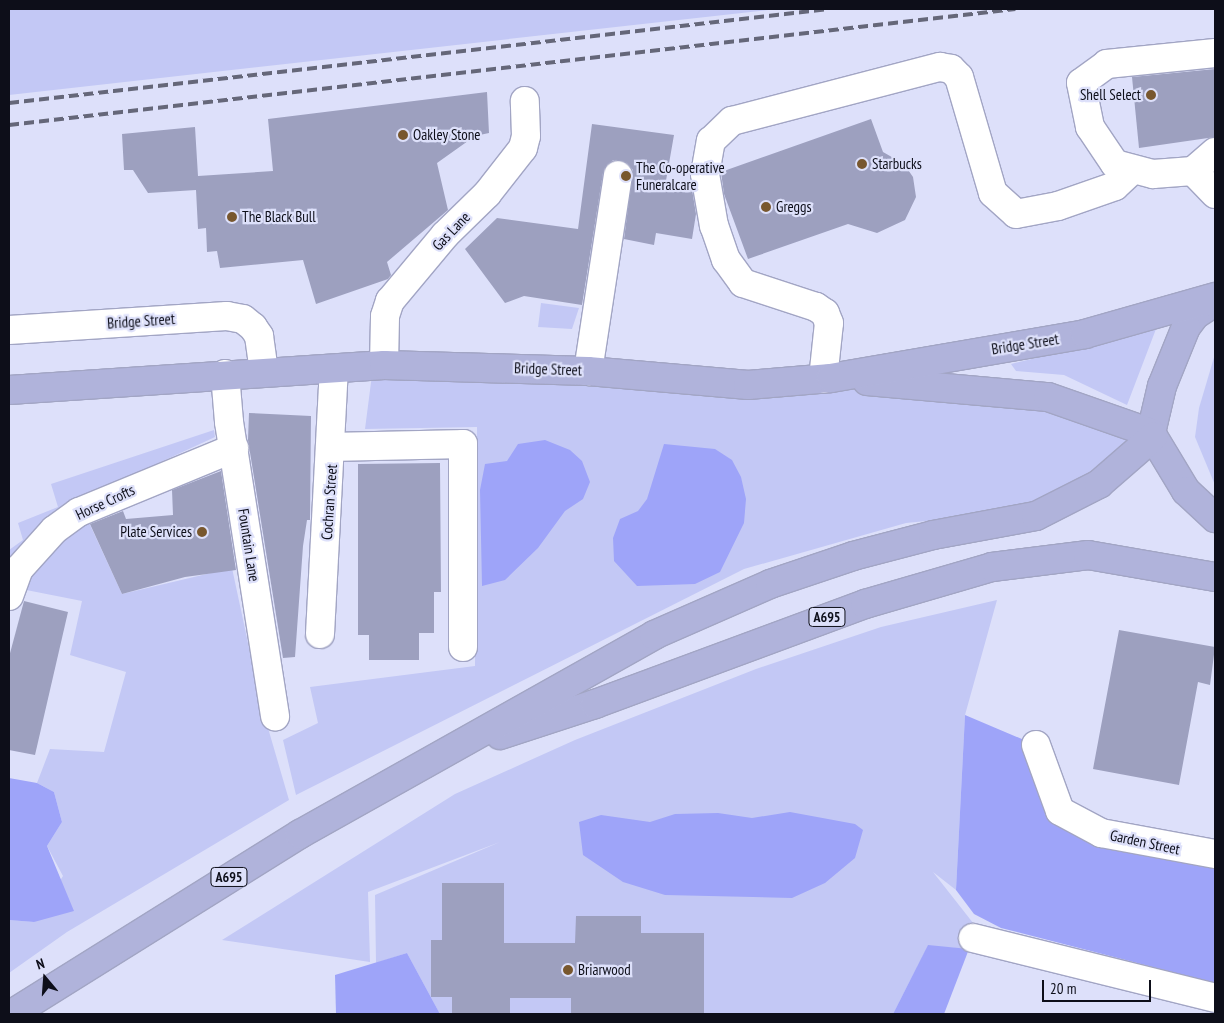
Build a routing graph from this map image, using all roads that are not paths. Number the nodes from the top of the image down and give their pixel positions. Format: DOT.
graph roads {
  1 [pos="1215,53"];
  2 [pos="526,101"];
  3 [pos="1215,152"];
  4 [pos="1132,170"];
  5 [pos="1193,171"];
  6 [pos="618,175"];
  7 [pos="1215,194"];
  8 [pos="1215,298"];
  9 [pos="1215,301"];
  10 [pos="9,330"];
  11 [pos="384,365"];
  12 [pos="334,369"];
  13 [pos="588,370"];
  14 [pos="264,372"];
  15 [pos="218,374"];
  16 [pos="827,378"];
  17 [pos="9,390"];
  18 [pos="1152,435"];
  19 [pos="332,447"];
  20 [pos="234,448"];
  21 [pos="1215,518"];
  22 [pos="1215,577"];
  23 [pos="9,596"];
  24 [pos="320,634"];
  25 [pos="463,647"];
  26 [pos="275,716"];
  27 [pos="1036,744"];
  28 [pos="452,750"];
  29 [pos="1215,854"];
  30 [pos="974,938"];
  31 [pos="1215,998"];
  32 [pos="12,1014"];
  1 -- 4 [label="street"];
  2 -- 11 [label="street, Gas Lane"];
  3 -- 5 [label="street"];
  4 -- 5 [label="street"];
  4 -- 16 [label="street"];
  5 -- 7 [label="street"];
  6 -- 13 [label="street"];
  8 -- 16 [label="main road, Bridge Street"];
  9 -- 18 [label="main road"];
  10 -- 14 [label="street, Bridge Street"];
  11 -- 12 [label="main road, Bridge Street"];
  11 -- 13 [label="main road, Bridge Street"];
  12 -- 14 [label="main road, Bridge Street"];
  12 -- 19 [label="street, Cochran Street"];
  13 -- 16 [label="main road, Bridge Street"];
  14 -- 15 [label="main road, Bridge Street"];
  15 -- 17 [label="main road, Bridge Street"];
  15 -- 20 [label="street, Fountain Lane"];
  16 -- 18 [label="main road, Bridge Street"];
  18 -- 21 [label="main road"];
  18 -- 28 [label="main road, A695"];
  19 -- 24 [label="street, Cochran Street"];
  19 -- 25 [label="street"];
  20 -- 23 [label="street, Horse Crofts"];
  20 -- 26 [label="street, Fountain Lane"];
  22 -- 28 [label="main road, A695"];
  27 -- 29 [label="street, Garden Street"];
  28 -- 32 [label="main road, A695"];
  30 -- 31 [label="street"];
}
